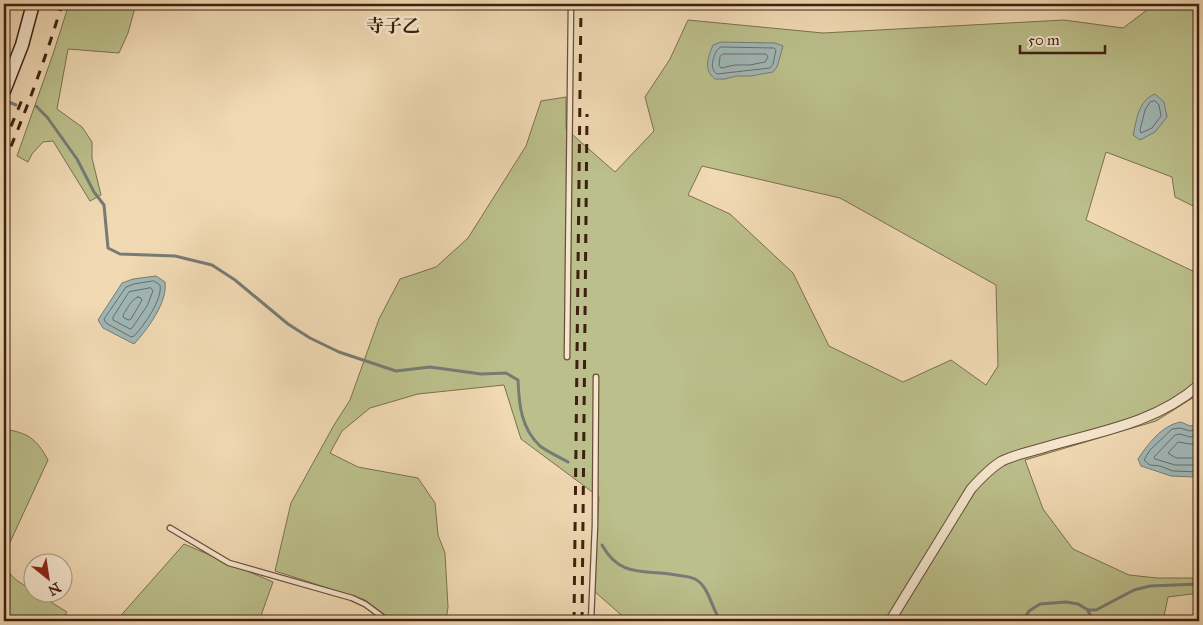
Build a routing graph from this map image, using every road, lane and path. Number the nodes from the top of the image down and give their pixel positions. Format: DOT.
graph roads {
  1 [pos="33,4"];
  2 [pos="571,4"];
  3 [pos="578,10"];
  4 [pos="571,13"];
  5 [pos="4,91"];
  6 [pos="567,357"];
  7 [pos="596,376"];
  8 [pos="1199,385"];
  9 [pos="170,528"];
  10 [pos="388,621"];
  11 [pos="591,621"];
  12 [pos="890,621"];
  1 -- 5 [label="main road"];
  2 -- 4 [label="lane"];
  3 -- 4 [label="lane"];
  4 -- 6 [label="lane"];
  7 -- 11 [label="lane"];
  8 -- 12 [label="street"];
  9 -- 10 [label="lane"];
}
